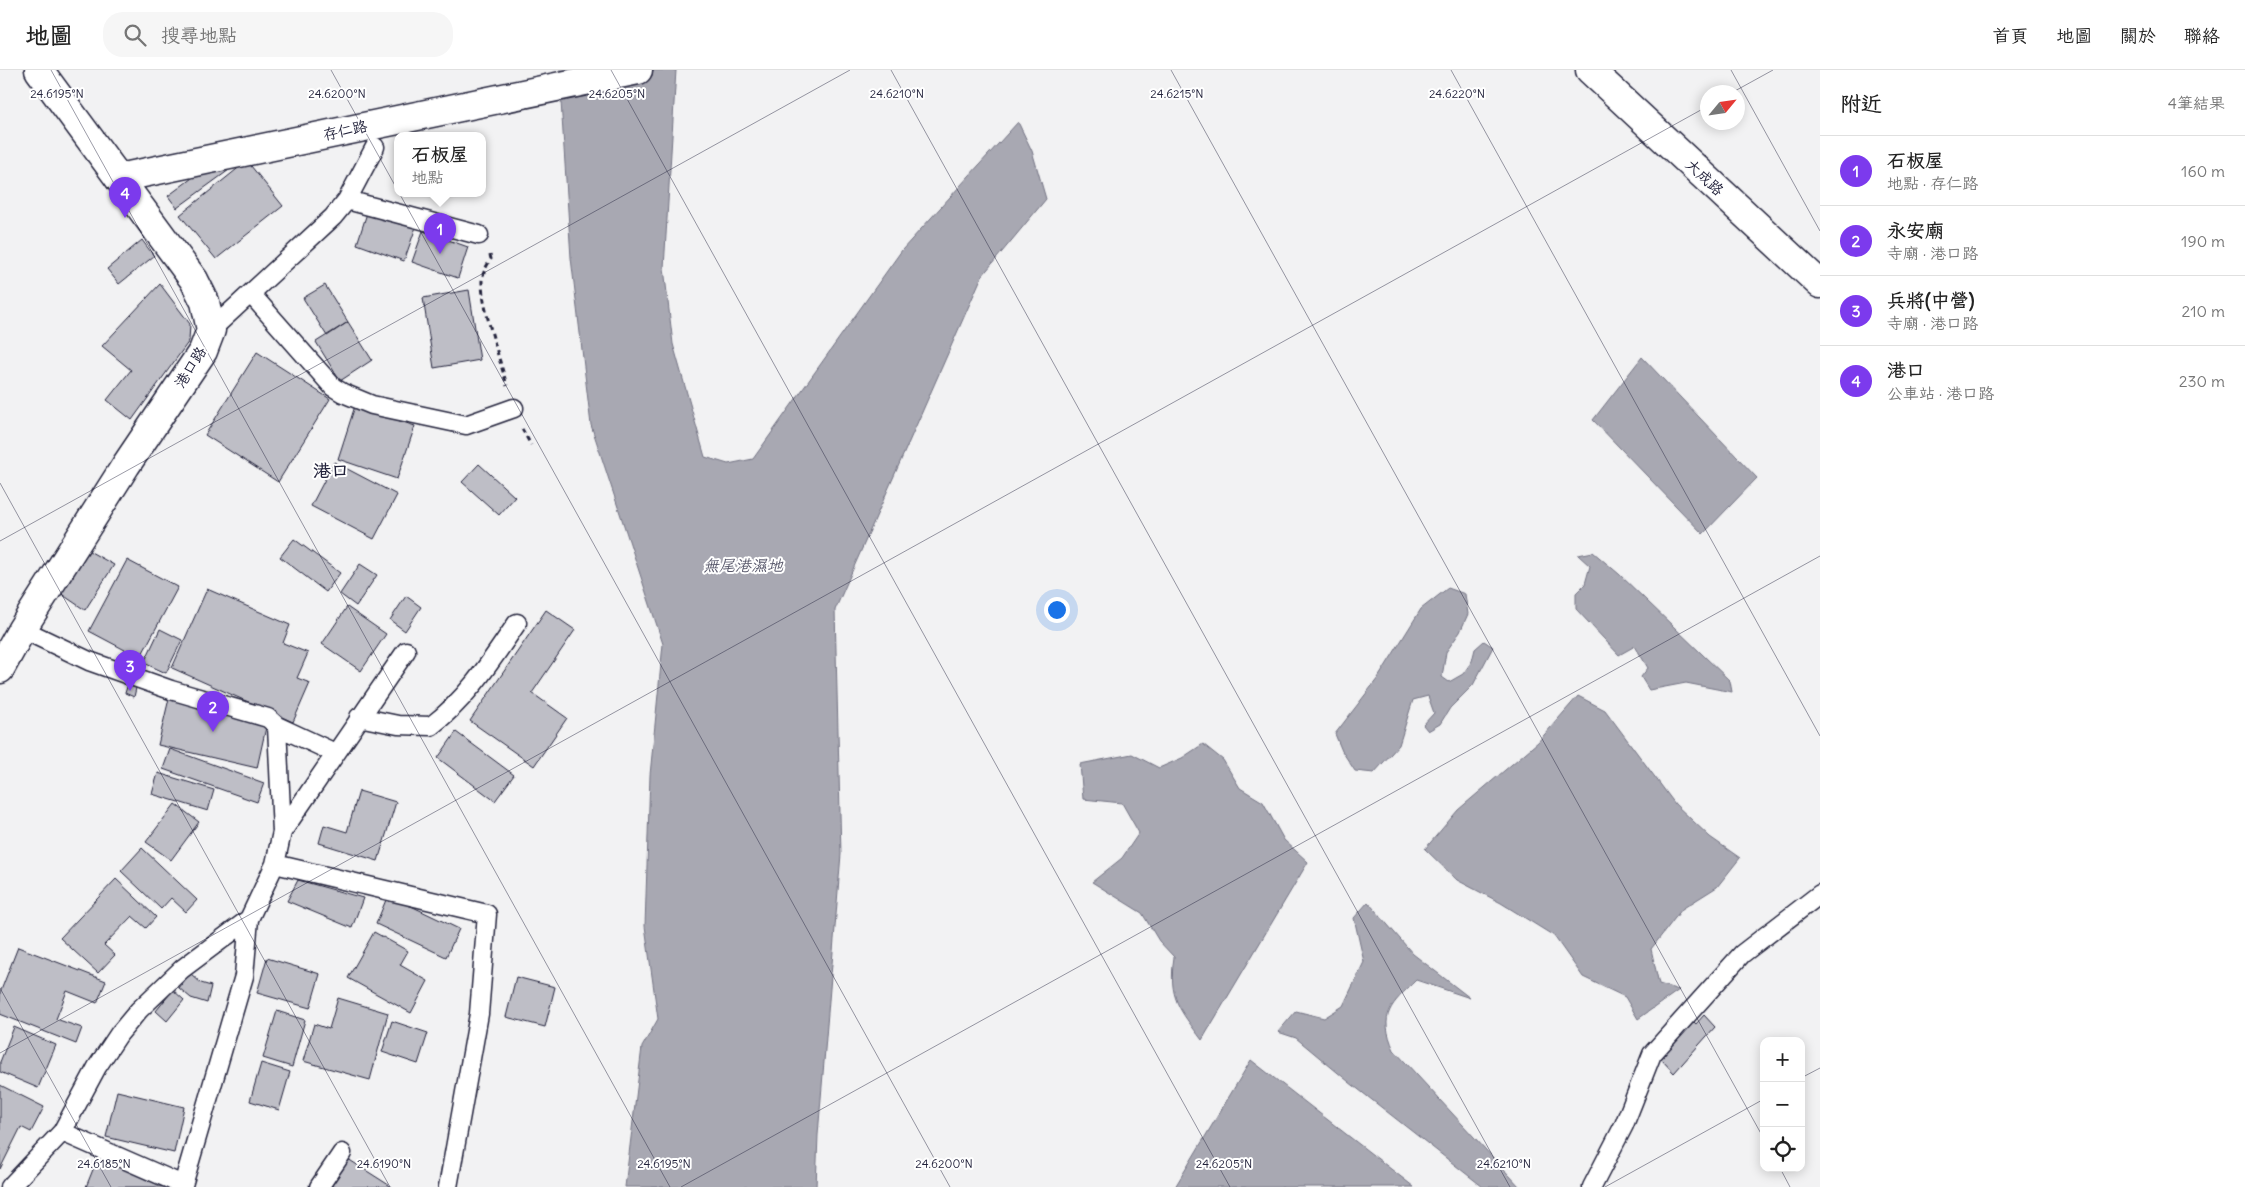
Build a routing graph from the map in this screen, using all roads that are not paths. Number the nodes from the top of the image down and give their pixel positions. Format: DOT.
graph roads {
  1 [pos="39,70"];
  2 [pos="638,70"];
  3 [pos="1590,70"];
  4 [pos="378,135"];
  5 [pos="119,178"];
  6 [pos="347,200"];
  7 [pos="479,236"];
  8 [pos="1820,284"];
  9 [pos="251,294"];
  10 [pos="211,330"];
  11 [pos="514,408"];
  12 [pos="517,623"];
  13 [pos="22,629"];
  14 [pos="406,651"];
  15 [pos="0,670"];
  16 [pos="359,717"];
  17 [pos="277,726"];
  18 [pos="334,753"];
  19 [pos="282,832"];
  20 [pos="275,864"];
  21 [pos="1820,894"];
  22 [pos="249,919"];
  23 [pos="62,1132"];
  24 [pos="342,1153"];
  25 [pos="185,1186"];
  26 [pos="10,1187"];
  27 [pos="319,1187"];
  28 [pos="448,1187"];
  29 [pos="1592,1187"];
  1 -- 5 [label="street, 港口路"];
  2 -- 4 [label="street, 存仁路"];
  3 -- 8 [label="street, 大成路"];
  4 -- 5 [label="street, 存仁路"];
  4 -- 6 [label="lane"];
  5 -- 10 [label="street, 港口路"];
  6 -- 7 [label="lane"];
  6 -- 9 [label="lane"];
  9 -- 10 [label="lane"];
  9 -- 11 [label="lane"];
  10 -- 13 [label="street, 港口路"];
  12 -- 16 [label="lane"];
  13 -- 15 [label="street, 港口路"];
  13 -- 17 [label="lane"];
  14 -- 16 [label="lane"];
  16 -- 18 [label="lane"];
  17 -- 18 [label="lane"];
  17 -- 19 [label="lane"];
  18 -- 19 [label="lane"];
  19 -- 20 [label="lane"];
  20 -- 22 [label="lane"];
  20 -- 28 [label="lane"];
  21 -- 29 [label="lane"];
  22 -- 23 [label="lane"];
  22 -- 25 [label="lane"];
  23 -- 25 [label="lane"];
  23 -- 26 [label="lane"];
  24 -- 27 [label="lane"];
}
